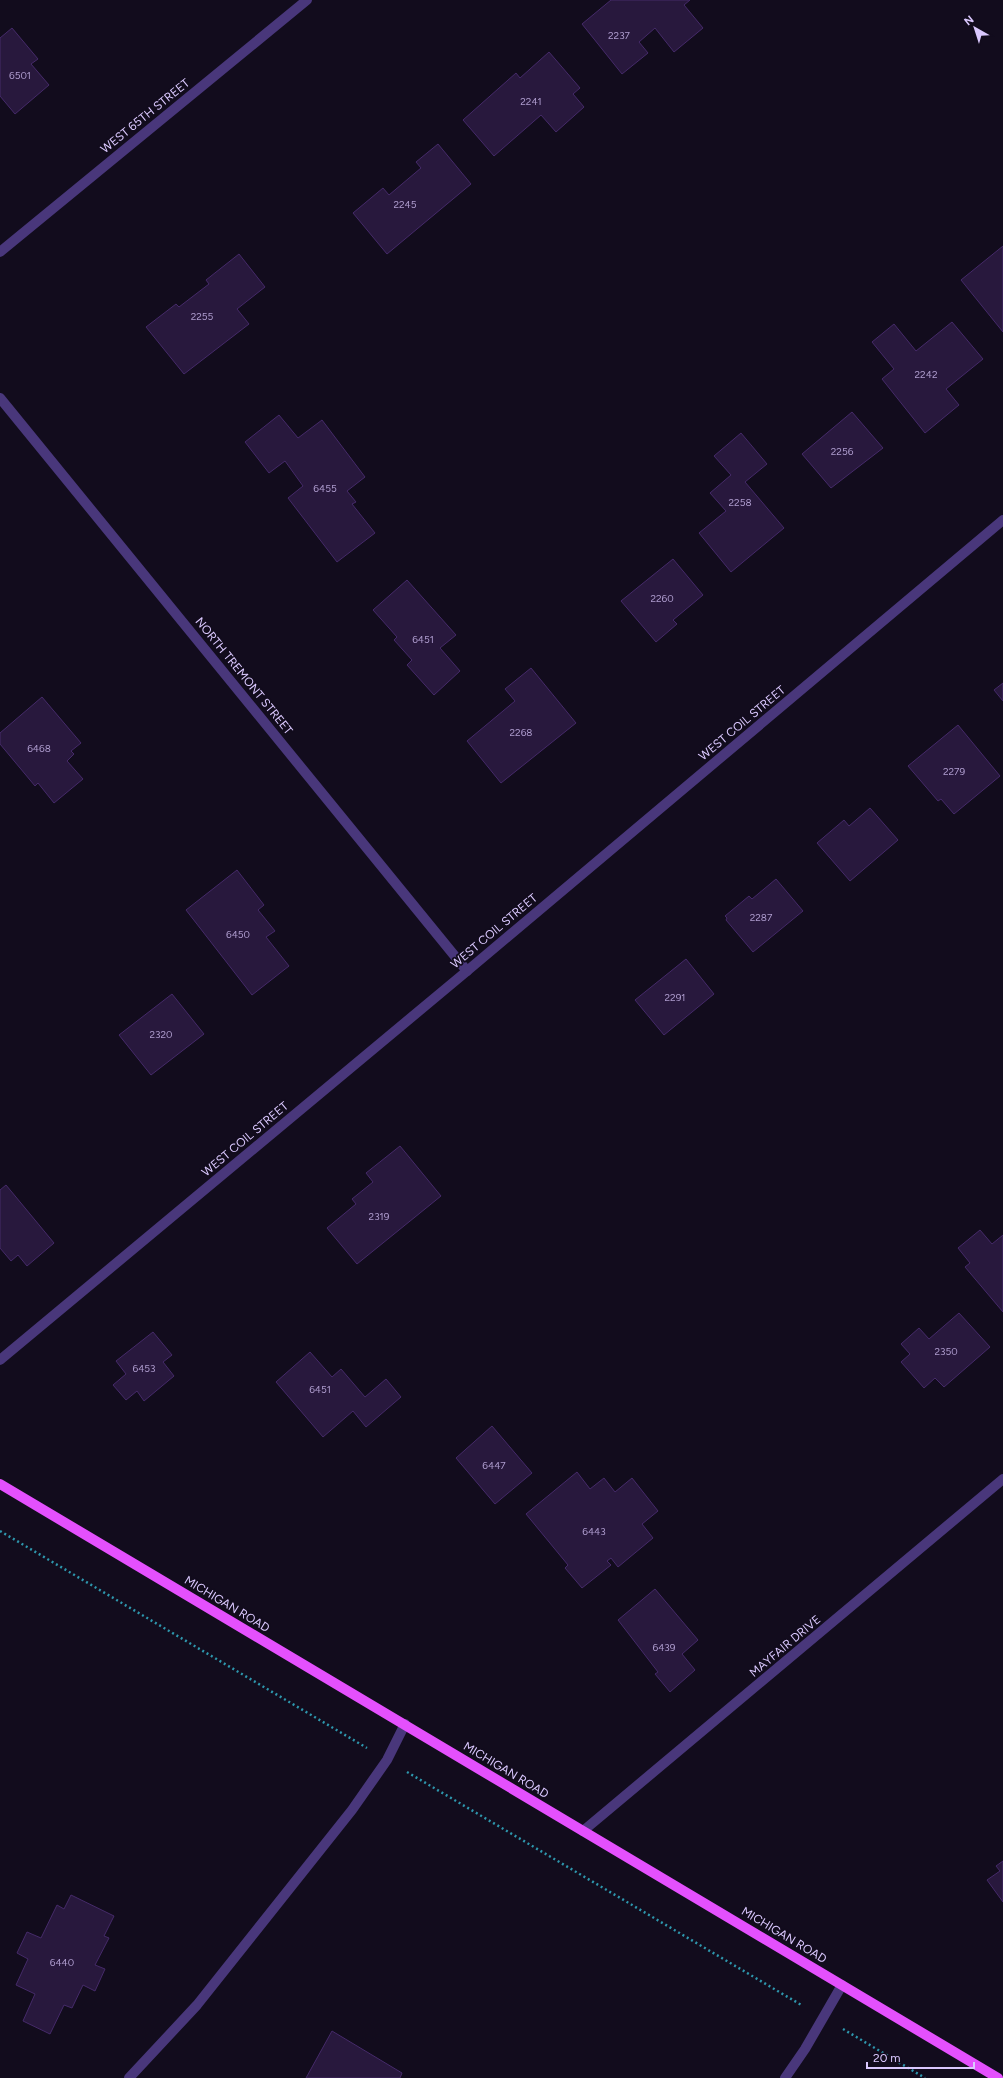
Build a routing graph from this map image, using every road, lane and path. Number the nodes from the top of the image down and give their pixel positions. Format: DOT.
graph roads {
  1 [pos="307,0"];
  2 [pos="0,252"];
  3 [pos="0,398"];
  4 [pos="1003,520"];
  5 [pos="467,971"];
  6 [pos="0,1360"];
  7 [pos="1003,1479"];
  8 [pos="0,1484"];
  9 [pos="0,1531"];
  10 [pos="404,1724"];
  11 [pos="386,1760"];
  12 [pos="583,1831"];
  13 [pos="842,1985"];
  14 [pos="822,2017"];
  15 [pos="129,2078"];
  16 [pos="785,2078"];
  17 [pos="925,2078"];
  18 [pos="998,2078"];
  1 -- 2 [label="street, WEST 65TH STREET"];
  3 -- 5 [label="street, NORTH TREMONT STREET"];
  4 -- 5 [label="street, WEST COIL STREET"];
  5 -- 6 [label="street, WEST COIL STREET"];
  7 -- 12 [label="street, MAYFAIR DRIVE"];
  8 -- 10 [label="main road, MICHIGAN ROAD"];
  9 -- 11 [label="path"];
  10 -- 11 [label="street"];
  10 -- 12 [label="main road, MICHIGAN ROAD"];
  11 -- 14 [label="path"];
  11 -- 15 [label="street"];
  12 -- 13 [label="main road, MICHIGAN ROAD"];
  13 -- 14 [label="street"];
  13 -- 18 [label="main road, MICHIGAN ROAD"];
  14 -- 16 [label="street"];
  14 -- 17 [label="path"];
}
